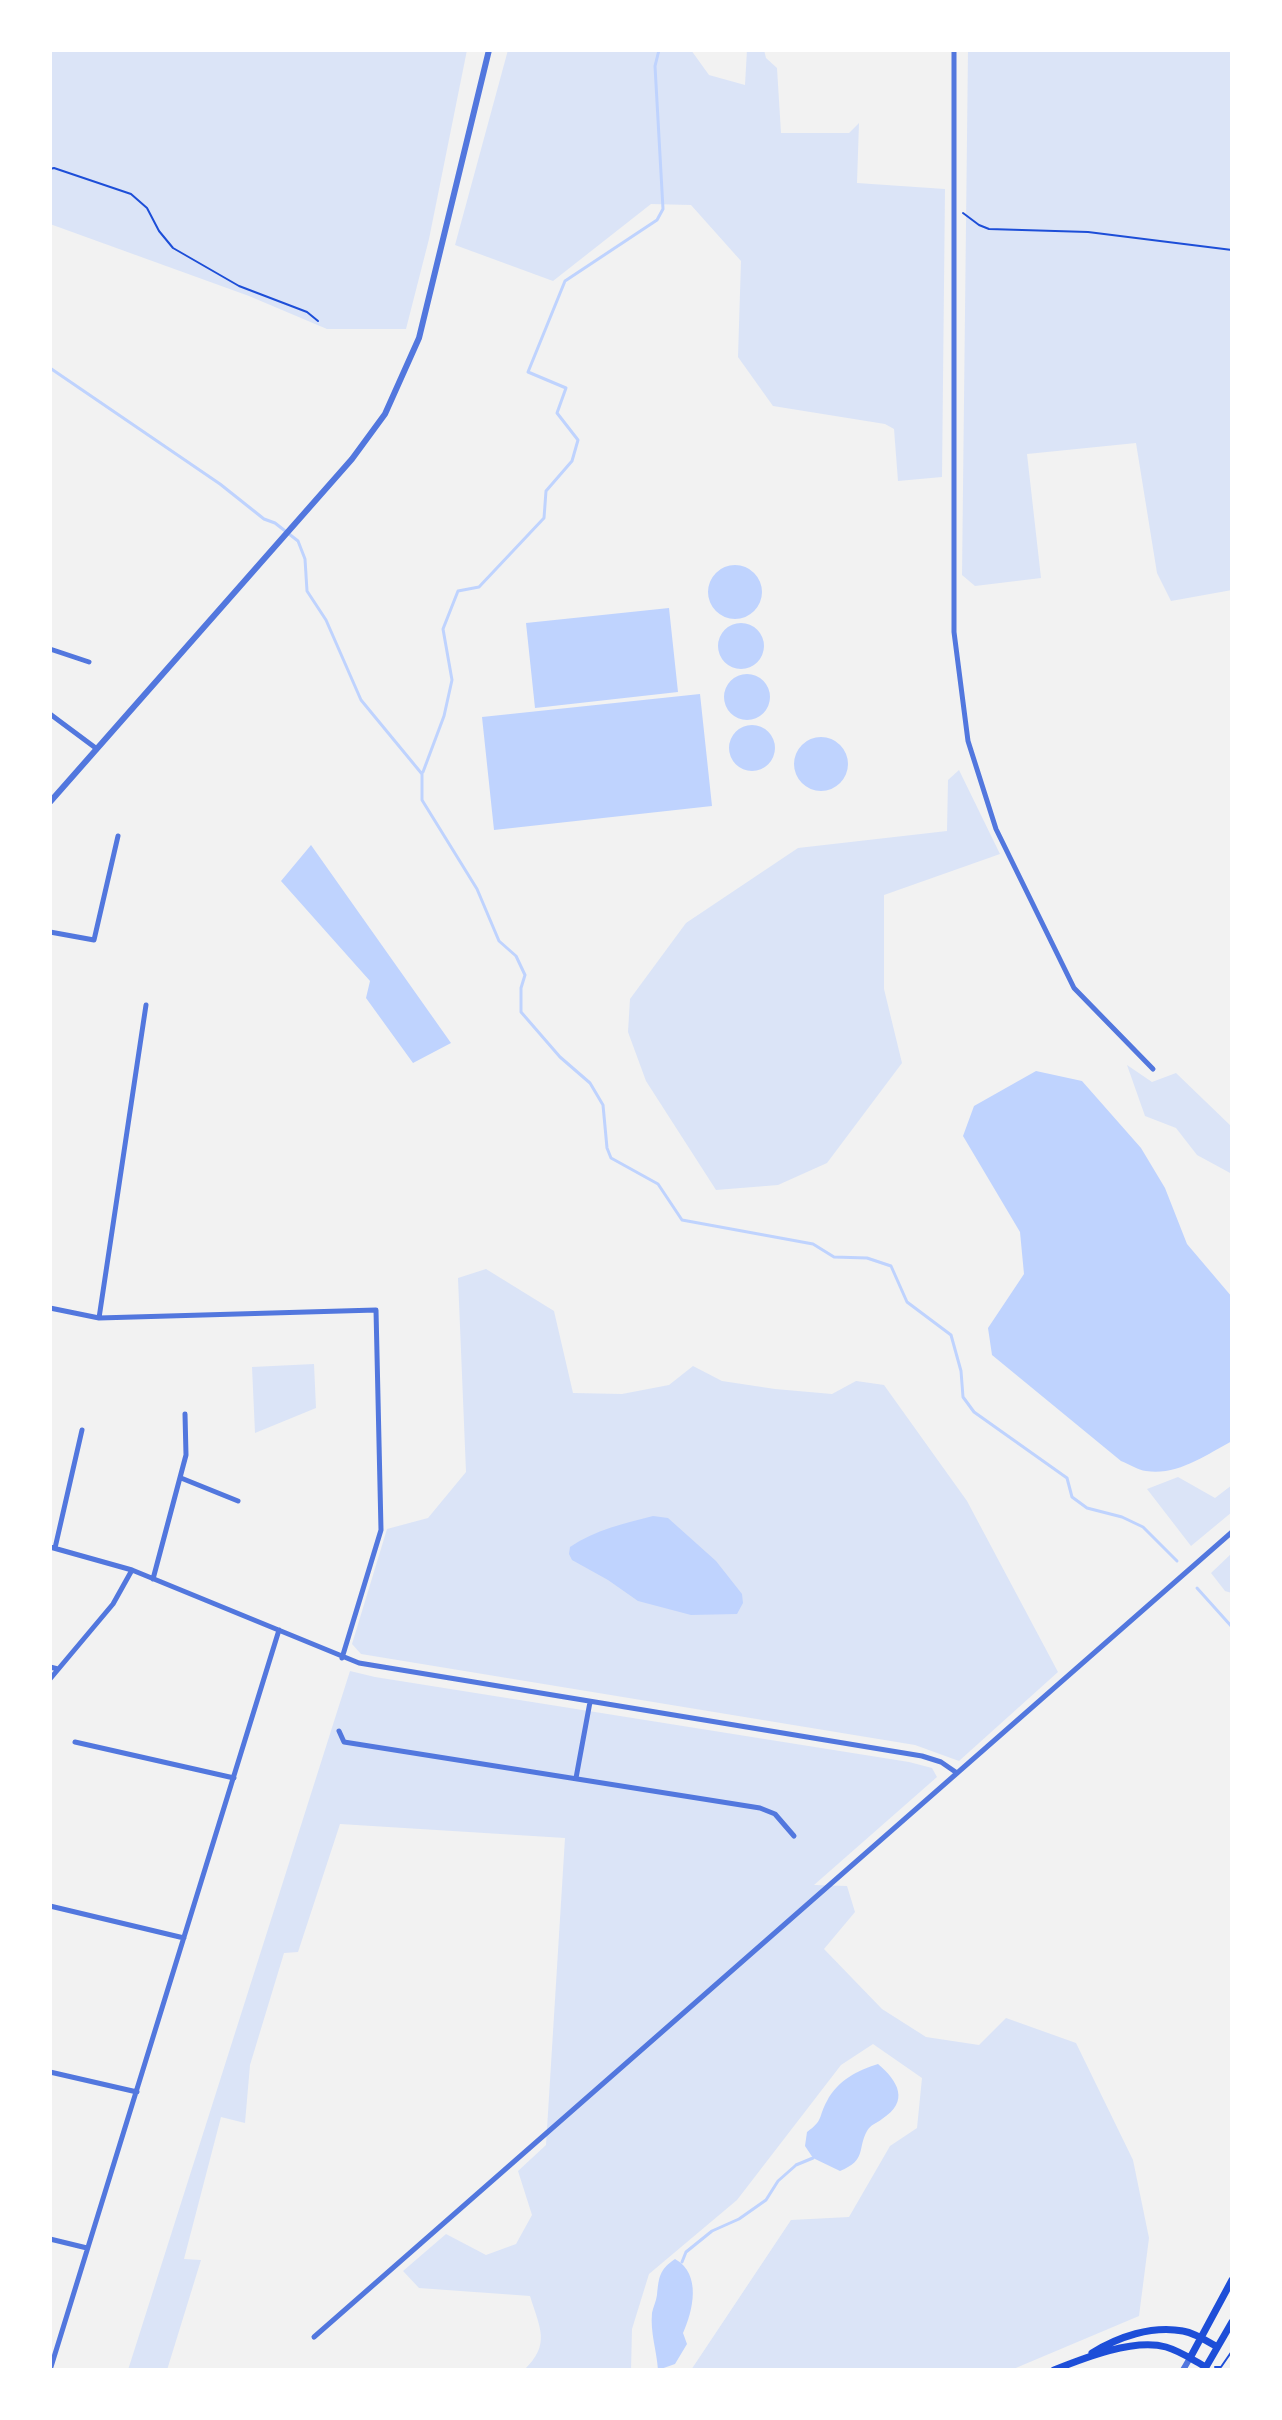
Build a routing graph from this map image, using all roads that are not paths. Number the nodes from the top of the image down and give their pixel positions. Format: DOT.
graph roads {
  1 [pos="489,50"];
  2 [pos="954,50"];
  3 [pos="50,649"];
  4 [pos="89,662"];
  5 [pos="50,714"];
  6 [pos="97,749"];
  7 [pos="50,802"];
  8 [pos="118,836"];
  9 [pos="50,932"];
  10 [pos="146,1005"];
  11 [pos="1153,1069"];
  12 [pos="50,1308"];
  13 [pos="99,1318"];
  14 [pos="185,1414"];
  15 [pos="82,1430"];
  16 [pos="181,1478"];
  17 [pos="238,1501"];
  18 [pos="1232,1532"];
  19 [pos="52,1548"];
  20 [pos="132,1570"];
  21 [pos="153,1579"];
  22 [pos="279,1630"];
  23 [pos="342,1658"];
  24 [pos="50,1667"];
  25 [pos="58,1669"];
  26 [pos="50,1679"];
  27 [pos="590,1702"];
  28 [pos="339,1731"];
  29 [pos="75,1742"];
  30 [pos="957,1773"];
  31 [pos="234,1778"];
  32 [pos="576,1778"];
  33 [pos="794,1836"];
  34 [pos="50,1906"];
  35 [pos="184,1938"];
  36 [pos="50,2072"];
  37 [pos="137,2092"];
  38 [pos="50,2239"];
  39 [pos="87,2248"];
  40 [pos="1232,2280"];
  41 [pos="1232,2322"];
  42 [pos="314,2337"];
  43 [pos="1201,2338"];
  44 [pos="1217,2347"];
  45 [pos="1087,2357"];
  46 [pos="1190,2358"];
  47 [pos="1205,2369"];
  48 [pos="50,2370"];
  49 [pos="1054,2370"];
  50 [pos="1183,2370"];
  1 -- 6 [label="street"];
  2 -- 11 [label="street"];
  3 -- 4 [label="street"];
  5 -- 6 [label="street"];
  6 -- 7 [label="street"];
  8 -- 9 [label="street"];
  10 -- 13 [label="street"];
  12 -- 13 [label="street"];
  13 -- 23 [label="street"];
  14 -- 16 [label="street"];
  15 -- 19 [label="street"];
  16 -- 17 [label="street"];
  16 -- 21 [label="street"];
  18 -- 30 [label="street"];
  19 -- 20 [label="street"];
  20 -- 21 [label="street"];
  20 -- 25 [label="street"];
  21 -- 22 [label="street"];
  22 -- 23 [label="street"];
  22 -- 31 [label="street"];
  23 -- 27 [label="street"];
  24 -- 25 [label="street"];
  25 -- 26 [label="street"];
  27 -- 30 [label="street"];
  27 -- 32 [label="street"];
  28 -- 32 [label="street"];
  29 -- 31 [label="street"];
  30 -- 42 [label="street"];
  31 -- 35 [label="street"];
  32 -- 33 [label="street"];
  34 -- 35 [label="street"];
  35 -- 37 [label="street"];
  36 -- 37 [label="street"];
  37 -- 39 [label="street"];
  38 -- 39 [label="street"];
  39 -- 48 [label="street"];
  40 -- 43 [label="main road"];
  41 -- 44 [label="main road"];
  43 -- 44 [label="main road"];
  43 -- 45 [label="main road"];
  43 -- 46 [label="main road"];
  44 -- 47 [label="main road"];
  45 -- 46 [label="main road"];
  45 -- 49 [label="main road"];
  46 -- 47 [label="main road"];
  46 -- 50 [label="street"];
}
